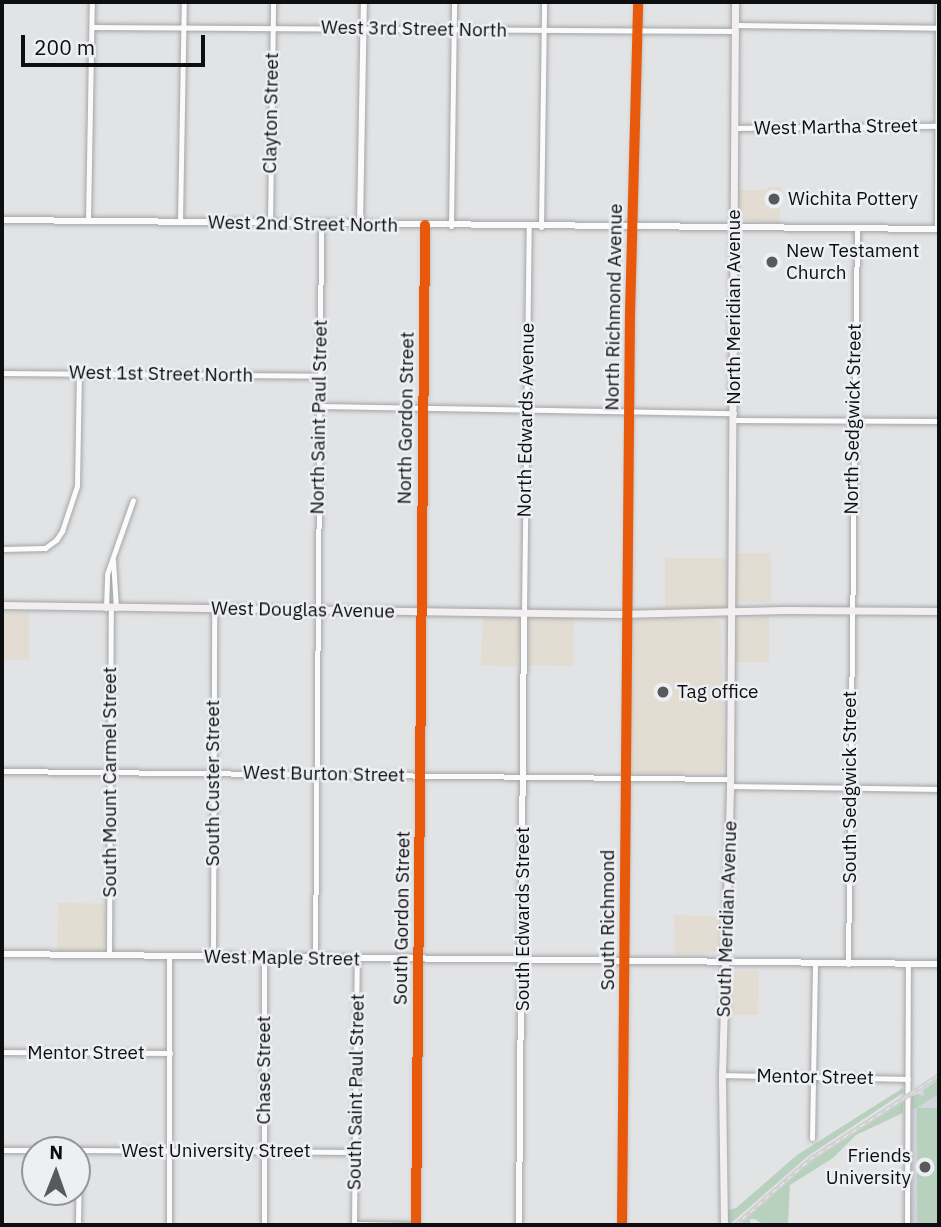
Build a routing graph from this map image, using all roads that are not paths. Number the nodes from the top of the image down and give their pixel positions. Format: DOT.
graph roads {
  1 [pos="92,2"];
  2 [pos="184,2"];
  3 [pos="273,2"];
  4 [pos="364,2"];
  5 [pos="454,2"];
  6 [pos="544,2"];
  7 [pos="638,2"];
  8 [pos="735,2"];
  9 [pos="938,2"];
  10 [pos="183,26"];
  11 [pos="92,27"];
  12 [pos="272,27"];
  13 [pos="364,28"];
  14 [pos="735,28"];
  15 [pos="938,28"];
  16 [pos="453,29"];
  17 [pos="544,30"];
  18 [pos="638,31"];
  19 [pos="938,126"];
  20 [pos="735,128"];
  21 [pos="2,220"];
  22 [pos="88,221"];
  23 [pos="180,222"];
  24 [pos="270,223"];
  25 [pos="321,224"];
  26 [pos="360,225"];
  27 [pos="425,225"];
  28 [pos="451,226"];
  29 [pos="529,227"];
  30 [pos="541,227"];
  31 [pos="633,227"];
  32 [pos="734,227"];
  33 [pos="857,228"];
  34 [pos="938,229"];
  35 [pos="2,373"];
  36 [pos="79,373"];
  37 [pos="320,376"];
  38 [pos="319,406"];
  39 [pos="423,409"];
  40 [pos="526,409"];
  41 [pos="630,410"];
  42 [pos="734,416"];
  43 [pos="853,420"];
  44 [pos="939,421"];
  45 [pos="133,500"];
  46 [pos="2,549"];
  47 [pos="113,560"];
  48 [pos="2,605"];
  49 [pos="111,608"];
  50 [pos="214,609"];
  51 [pos="317,611"];
  52 [pos="851,611"];
  53 [pos="939,611"];
  54 [pos="421,612"];
  55 [pos="731,612"];
  56 [pos="524,613"];
  57 [pos="626,614"];
  58 [pos="2,771"];
  59 [pos="111,771"];
  60 [pos="213,773"];
  61 [pos="317,775"];
  62 [pos="421,776"];
  63 [pos="523,776"];
  64 [pos="626,778"];
  65 [pos="730,783"];
  66 [pos="850,788"];
  67 [pos="939,789"];
  68 [pos="2,954"];
  69 [pos="109,955"];
  70 [pos="169,956"];
  71 [pos="213,957"];
  72 [pos="264,957"];
  73 [pos="315,958"];
  74 [pos="357,958"];
  75 [pos="419,959"];
  76 [pos="523,961"];
  77 [pos="625,962"];
  78 [pos="726,964"];
  79 [pos="815,964"];
  80 [pos="848,964"];
  81 [pos="908,964"];
  82 [pos="939,964"];
  83 [pos="2,1052"];
  84 [pos="170,1053"];
  85 [pos="722,1075"];
  86 [pos="813,1076"];
  87 [pos="908,1079"];
  88 [pos="812,1138"];
  89 [pos="2,1150"];
  90 [pos="21,1150"];
  91 [pos="91,1150"];
  92 [pos="170,1152"];
  93 [pos="264,1152"];
  94 [pos="355,1152"];
  95 [pos="78,1206"];
  96 [pos="354,1224"];
  97 [pos="78,1225"];
  98 [pos="170,1225"];
  99 [pos="264,1225"];
  100 [pos="414,1225"];
  101 [pos="519,1225"];
  102 [pos="622,1225"];
  103 [pos="724,1225"];
  104 [pos="906,1225"];
  1 -- 11 [label="street"];
  2 -- 10 [label="street"];
  3 -- 12 [label="street, Clayton Street"];
  4 -- 13 [label="street"];
  5 -- 16 [label="street"];
  6 -- 17 [label="street"];
  7 -- 18 [label="street, North Richmond Avenue"];
  8 -- 14 [label="main road, North Meridian Avenue"];
  9 -- 15 [label="street"];
  10 -- 11 [label="street, West 3rd Street North"];
  10 -- 12 [label="street, West 3rd Street North"];
  10 -- 23 [label="street"];
  11 -- 22 [label="street"];
  12 -- 13 [label="street, West 3rd Street North"];
  12 -- 24 [label="street, Clayton Street"];
  13 -- 16 [label="street, West 3rd Street North"];
  13 -- 26 [label="street"];
  14 -- 15 [label="street, West 3rd Street North"];
  14 -- 18 [label="street, West 3rd Street North"];
  14 -- 20 [label="main road, North Meridian Avenue"];
  15 -- 19 [label="street"];
  16 -- 17 [label="street, West 3rd Street North"];
  16 -- 28 [label="street"];
  17 -- 18 [label="street, West 3rd Street North"];
  17 -- 30 [label="street"];
  18 -- 31 [label="street, North Richmond Avenue"];
  19 -- 20 [label="street, West Martha Street"];
  19 -- 34 [label="street"];
  20 -- 32 [label="main road, North Meridian Avenue"];
  21 -- 22 [label="street, West 2nd Street North"];
  22 -- 23 [label="street, West 2nd Street North"];
  23 -- 24 [label="street, West 2nd Street North"];
  24 -- 25 [label="street, West 2nd Street North"];
  25 -- 26 [label="street, West 2nd Street North"];
  25 -- 37 [label="street, North Saint Paul Street"];
  26 -- 27 [label="street, West 2nd Street North"];
  27 -- 28 [label="street, West 2nd Street North"];
  27 -- 39 [label="street, North Gordon Street"];
  28 -- 29 [label="street, West 2nd Street North"];
  29 -- 30 [label="street, West 2nd Street North"];
  29 -- 40 [label="street, North Edwards Avenue"];
  30 -- 31 [label="street, West 2nd Street North"];
  31 -- 32 [label="street, West 2nd Street North"];
  31 -- 41 [label="street, North Richmond Avenue"];
  32 -- 33 [label="street, West 2nd Street North"];
  32 -- 42 [label="main road, North Meridian Avenue"];
  33 -- 34 [label="street, West 2nd Street North"];
  33 -- 43 [label="street, North Sedgwick Street"];
  35 -- 36 [label="street, West 1st Street North"];
  36 -- 37 [label="street, West 1st Street North"];
  36 -- 46 [label="street"];
  37 -- 38 [label="street, North Saint Paul Street"];
  38 -- 39 [label="street"];
  38 -- 51 [label="street, North Saint Paul Street"];
  39 -- 40 [label="street"];
  39 -- 54 [label="street, North Gordon Street"];
  40 -- 41 [label="street"];
  40 -- 56 [label="street, North Edwards Avenue"];
  41 -- 42 [label="street"];
  41 -- 57 [label="street, North Richmond Avenue"];
  42 -- 43 [label="street"];
  42 -- 55 [label="main road, North Meridian Avenue"];
  43 -- 44 [label="street"];
  43 -- 52 [label="street, North Sedgwick Street"];
  45 -- 47 [label="street"];
  47 -- 49 [label="street"];
  47 -- 49 [label="street"];
  48 -- 49 [label="main road, West Douglas Avenue"];
  49 -- 50 [label="main road, West Douglas Avenue"];
  49 -- 59 [label="street, South Mount Carmel Street"];
  50 -- 51 [label="main road, West Douglas Avenue"];
  50 -- 60 [label="street, South Custer Street"];
  51 -- 54 [label="main road, West Douglas Avenue"];
  51 -- 61 [label="street"];
  52 -- 53 [label="main road, West Douglas Avenue"];
  52 -- 55 [label="main road, West Douglas Avenue"];
  52 -- 66 [label="street, South Sedgwick Street"];
  54 -- 56 [label="main road, West Douglas Avenue"];
  54 -- 62 [label="street, South Gordon Street"];
  55 -- 57 [label="main road, West Douglas Avenue"];
  55 -- 65 [label="main road, South Meridian Avenue"];
  56 -- 57 [label="main road, West Douglas Avenue"];
  56 -- 63 [label="street, South Edwards Street"];
  57 -- 64 [label="street, South Richmond"];
  58 -- 59 [label="street, West Burton Street"];
  59 -- 60 [label="street, West Burton Street"];
  59 -- 69 [label="street, South Mount Carmel Street"];
  60 -- 61 [label="street, West Burton Street"];
  60 -- 71 [label="street, South Custer Street"];
  61 -- 62 [label="street, West Burton Street"];
  61 -- 73 [label="street"];
  62 -- 63 [label="street, West Burton Street"];
  62 -- 75 [label="street, South Gordon Street"];
  63 -- 64 [label="street, West Burton Street"];
  63 -- 76 [label="street, South Edwards Street"];
  64 -- 65 [label="street, West Burton Street"];
  64 -- 77 [label="street, South Richmond"];
  65 -- 66 [label="street, West Burton Street"];
  65 -- 78 [label="main road, South Meridian Avenue"];
  66 -- 67 [label="street, West Burton Street"];
  66 -- 80 [label="street, South Sedgwick Street"];
  68 -- 69 [label="street, West Maple Street"];
  69 -- 70 [label="street, West Maple Street"];
  70 -- 71 [label="street, West Maple Street"];
  70 -- 84 [label="street"];
  71 -- 72 [label="street, West Maple Street"];
  72 -- 73 [label="street, West Maple Street"];
  72 -- 93 [label="street, Chase Street"];
  73 -- 74 [label="street, West Maple Street"];
  74 -- 75 [label="street, West Maple Street"];
  74 -- 94 [label="street, South Saint Paul Street"];
  75 -- 76 [label="street, West Maple Street"];
  75 -- 100 [label="street, South Gordon Street"];
  76 -- 77 [label="street, West Maple Street"];
  76 -- 101 [label="street, South Edwards Street"];
  77 -- 78 [label="street, West Maple Street"];
  77 -- 102 [label="street, South Richmond"];
  78 -- 79 [label="street, West Maple Street"];
  78 -- 85 [label="main road, South Meridian Avenue"];
  79 -- 80 [label="street, West Maple Street"];
  79 -- 86 [label="street"];
  80 -- 81 [label="street, West Maple Street"];
  81 -- 82 [label="street, West Maple Street"];
  81 -- 87 [label="street"];
  83 -- 84 [label="street, Mentor Street"];
  84 -- 92 [label="street"];
  85 -- 86 [label="street, Mentor Street"];
  85 -- 103 [label="main road, South Meridian Avenue"];
  86 -- 87 [label="street, Mentor Street"];
  86 -- 88 [label="street"];
  87 -- 104 [label="street"];
  89 -- 90 [label="street"];
  91 -- 92 [label="street, West University Street"];
  92 -- 93 [label="street, West University Street"];
  92 -- 98 [label="street"];
  93 -- 94 [label="street, West University Street"];
  93 -- 99 [label="street, Chase Street"];
  94 -- 96 [label="street, South Saint Paul Street"];
  95 -- 97 [label="street"];
  96 -- 100 [label="street"];
}
